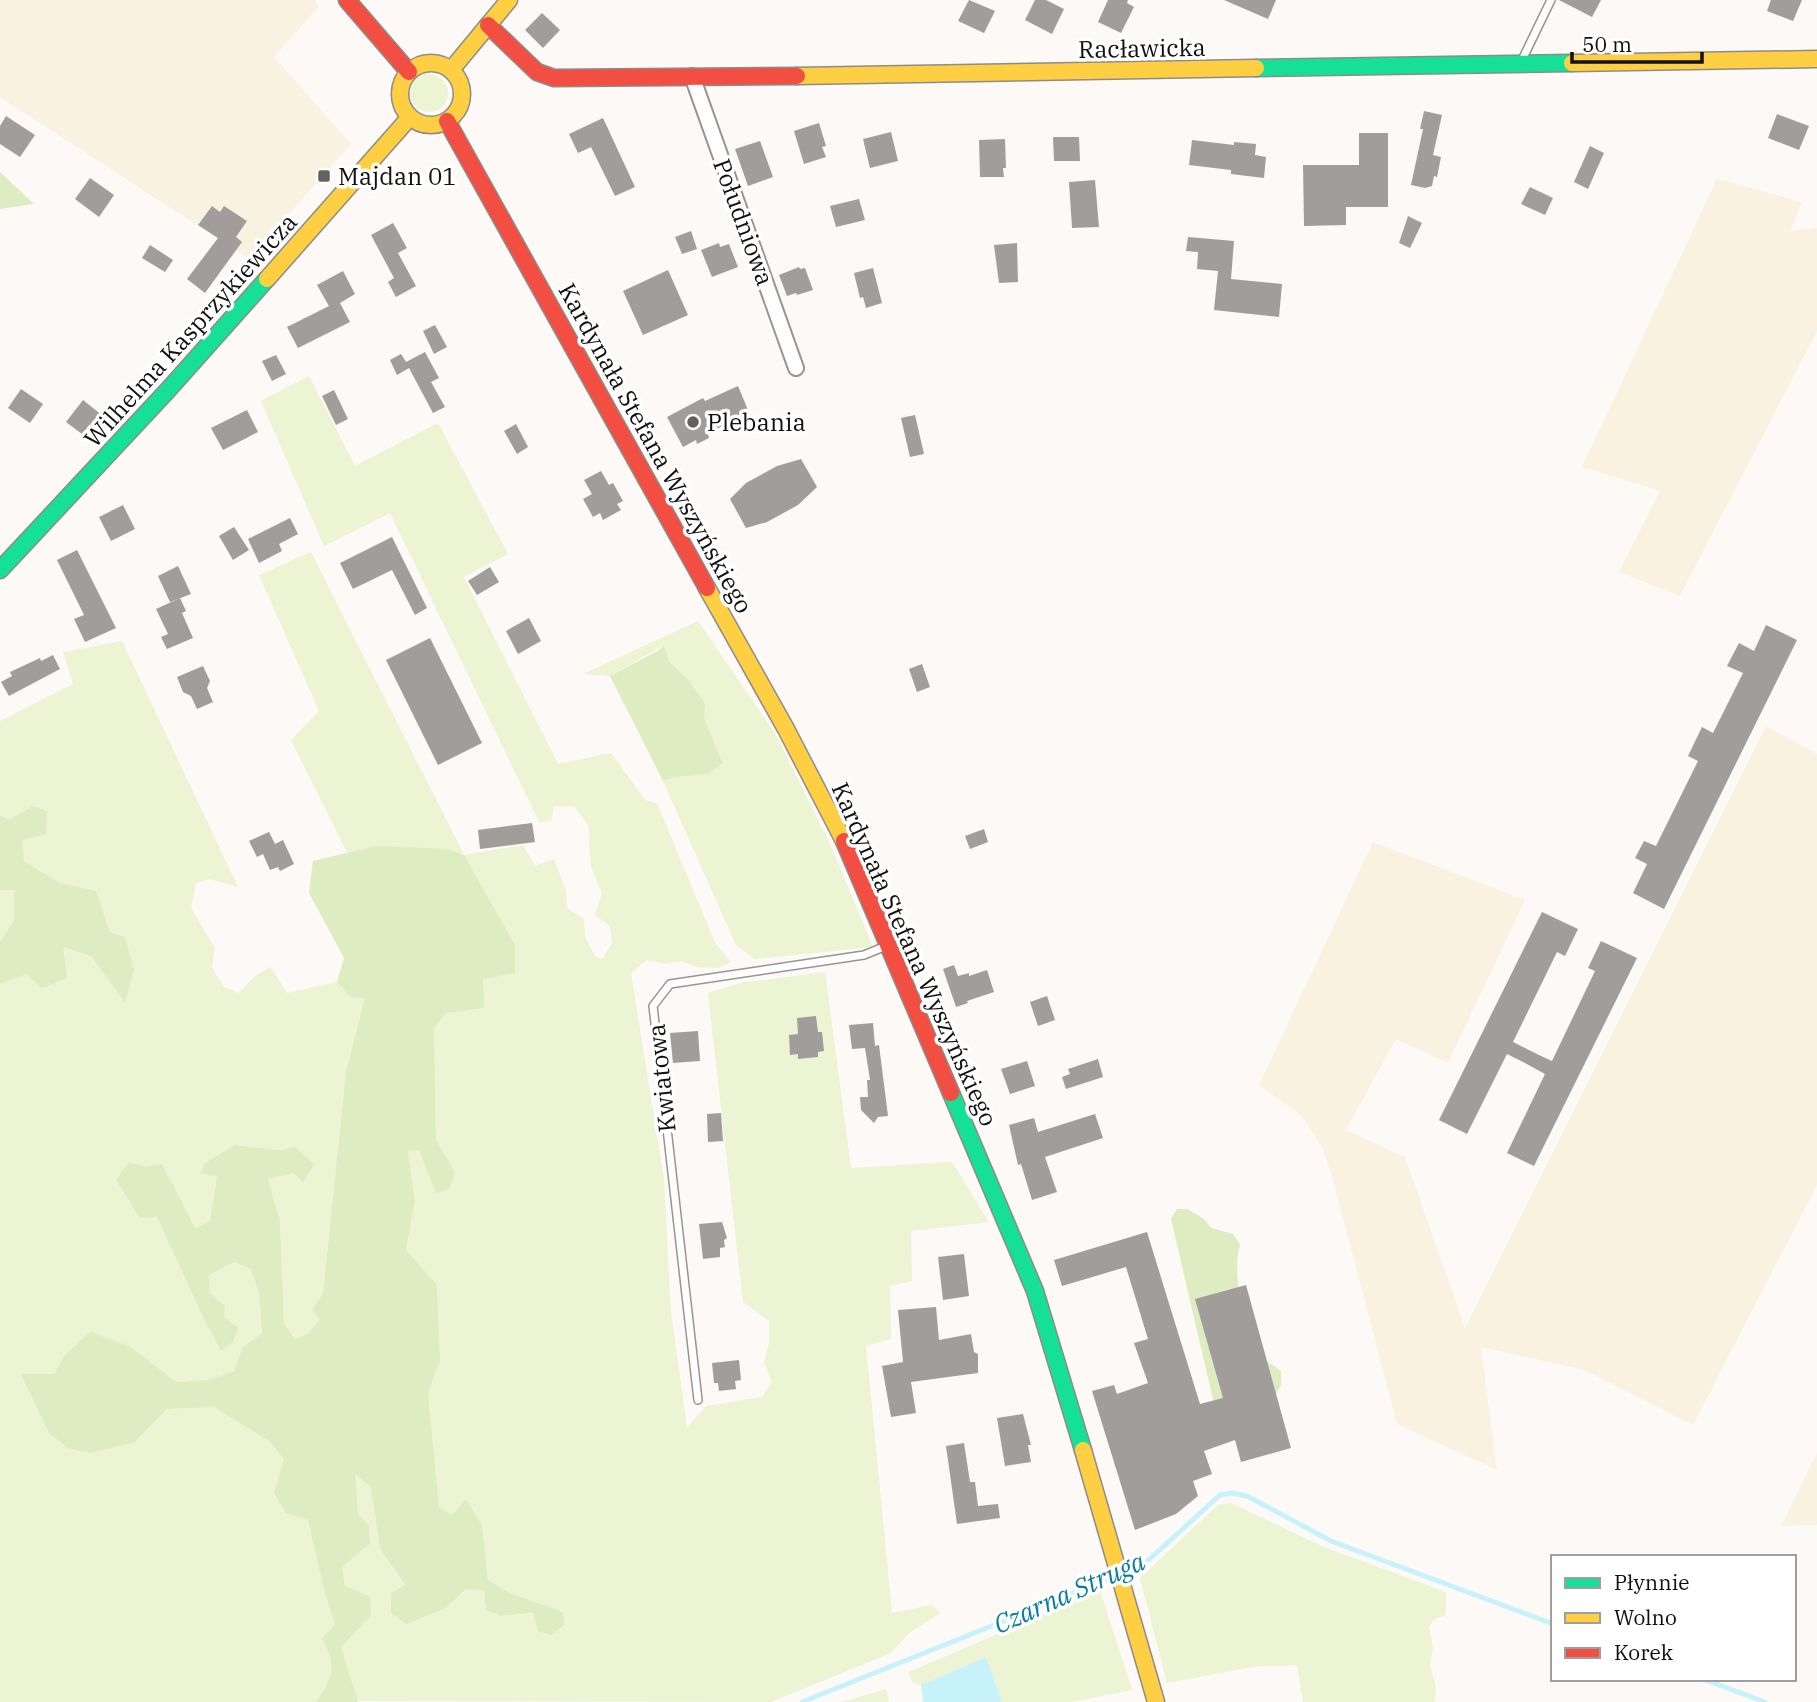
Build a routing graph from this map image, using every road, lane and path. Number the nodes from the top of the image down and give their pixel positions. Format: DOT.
graph roads {
  1 [pos="347,0"];
  2 [pos="509,0"];
  3 [pos="1551,0"];
  4 [pos="488,25"];
  5 [pos="1817,59"];
  6 [pos="1520,64"];
  7 [pos="451,70"];
  8 [pos="409,72"];
  9 [pos="692,76"];
  10 [pos="410,117"];
  11 [pos="447,121"];
  12 [pos="796,368"];
  13 [pos="0,570"];
  14 [pos="890,945"];
  15 [pos="698,1401"];
  16 [pos="1156,1702"];
  1 -- 8 [label="street"];
  2 -- 4 [label="street"];
  3 -- 6 [label="lane"];
  4 -- 7 [label="street"];
  4 -- 9 [label="street, Racławicka"];
  5 -- 6 [label="street, Racławicka"];
  6 -- 9 [label="street, Racławicka"];
  7 -- 8 [label="street"];
  7 -- 11 [label="street"];
  8 -- 10 [label="street"];
  9 -- 12 [label="street, Południowa"];
  10 -- 11 [label="street"];
  10 -- 13 [label="street, Wilhelma Kasprzykiewicza"];
  11 -- 14 [label="street, Kardynała Stefana Wyszyńskiego"];
  14 -- 15 [label="lane, Kwiatowa"];
  14 -- 16 [label="street, Kardynała Stefana Wyszyńskiego"];
}
